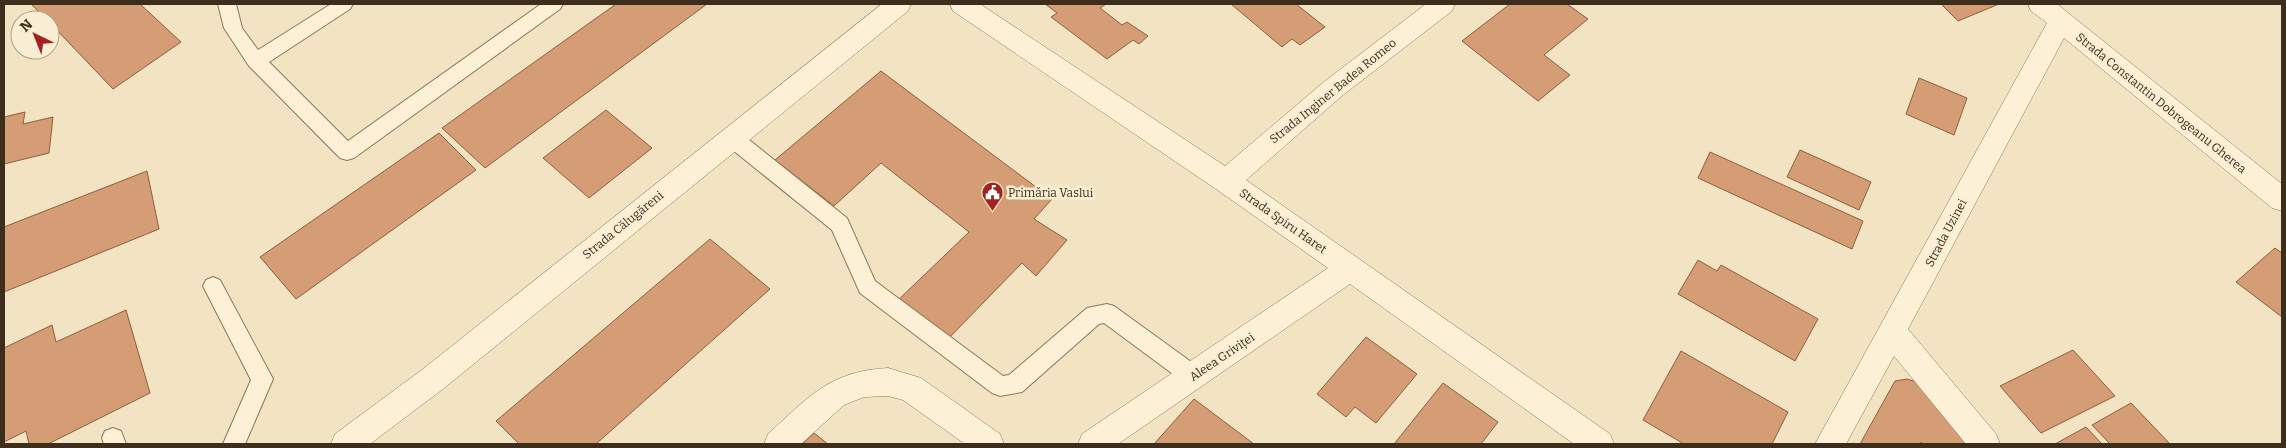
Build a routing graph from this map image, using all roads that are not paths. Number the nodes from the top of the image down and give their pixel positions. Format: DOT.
graph roads {
  1 [pos="227,4"];
  2 [pos="344,4"];
  3 [pos="554,4"];
  4 [pos="899,4"];
  5 [pos="962,4"];
  6 [pos="1443,4"];
  7 [pos="2040,4"];
  8 [pos="2060,22"];
  9 [pos="256,61"];
  10 [pos="732,137"];
  11 [pos="1226,181"];
  12 [pos="2282,200"];
  13 [pos="1350,269"];
  14 [pos="213,286"];
  15 [pos="1892,332"];
  16 [pos="1193,376"];
  17 [pos="234,444"];
  18 [pos="346,444"];
  19 [pos="779,444"];
  20 [pos="989,444"];
  21 [pos="1093,444"];
  22 [pos="1599,444"];
  23 [pos="1830,444"];
  24 [pos="1986,444"];
  1 -- 9 [label="lane"];
  2 -- 9 [label="lane"];
  3 -- 9 [label="lane"];
  4 -- 10 [label="street, Strada Călugăreni"];
  5 -- 11 [label="street, Strada Spiru Haret"];
  6 -- 11 [label="street, Strada Inginer Badea Romeo"];
  7 -- 8 [label="street, Strada Constantin Dobrogeanu Gherea"];
  8 -- 12 [label="street, Strada Constantin Dobrogeanu Gherea"];
  8 -- 15 [label="street, Strada Uzinei"];
  10 -- 16 [label="lane"];
  10 -- 18 [label="street, Strada Călugăreni"];
  11 -- 13 [label="street, Strada Spiru Haret"];
  13 -- 16 [label="street, Aleea Griviței"];
  13 -- 22 [label="street, Strada Spiru Haret"];
  14 -- 17 [label="lane"];
  15 -- 23 [label="street, Strada Uzinei"];
  15 -- 24 [label="street"];
  16 -- 21 [label="street, Aleea Griviței"];
  19 -- 20 [label="street"];
}
